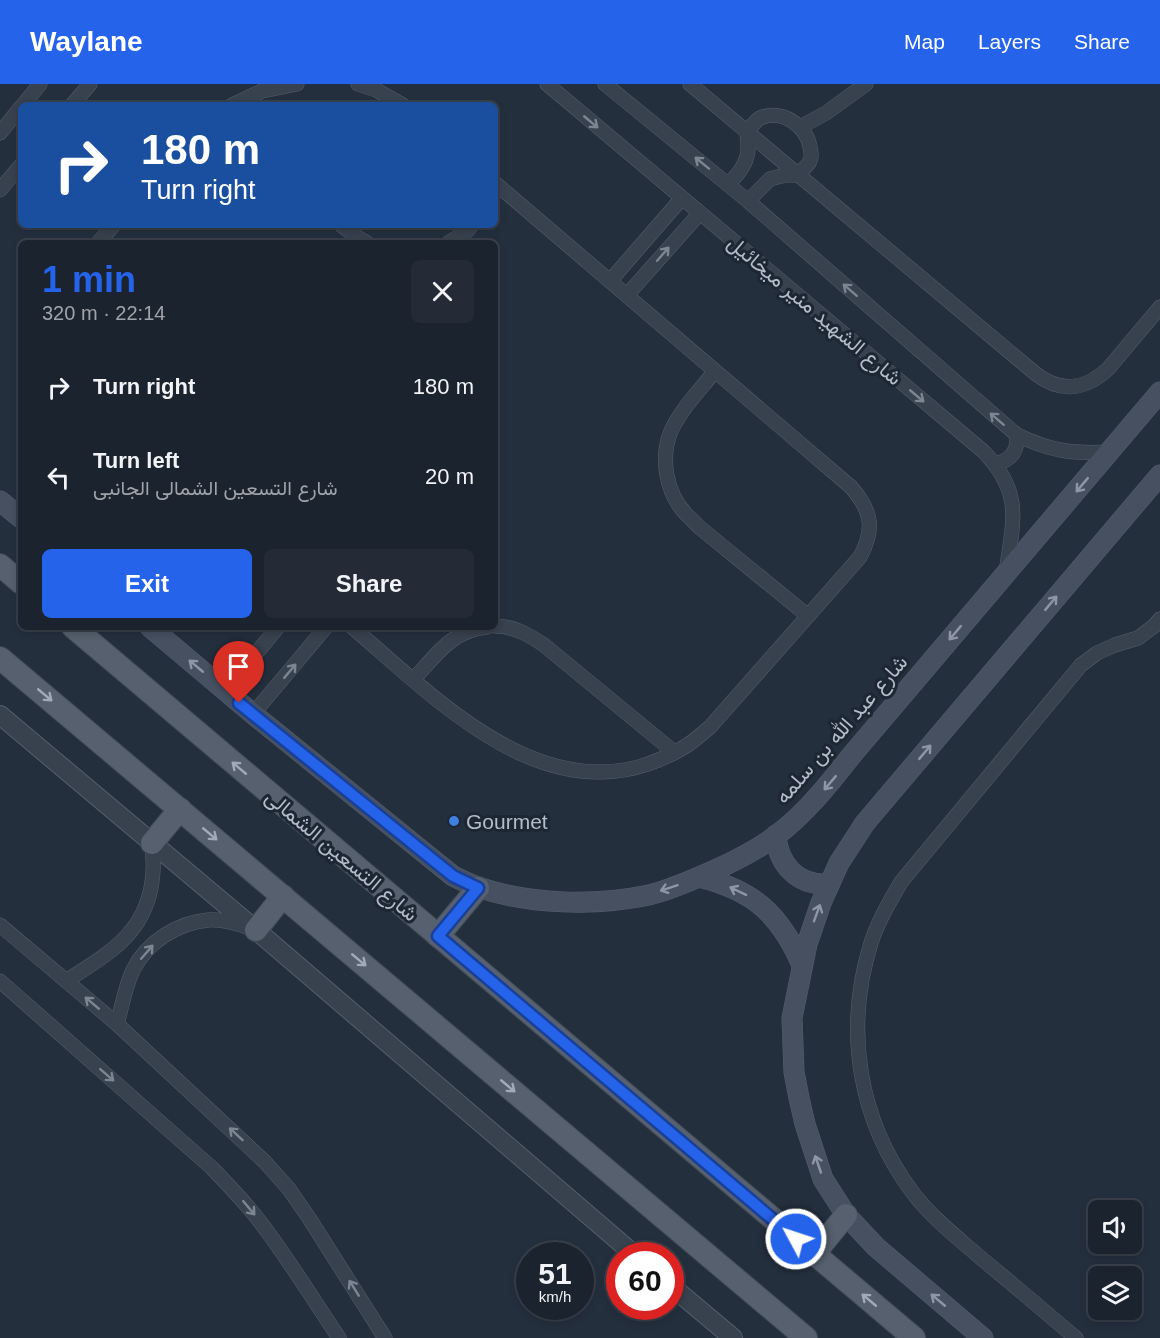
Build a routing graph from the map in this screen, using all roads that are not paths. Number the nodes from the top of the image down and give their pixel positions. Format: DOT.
graph roads {
  1 [pos="40,84"];
  2 [pos="90,84"];
  3 [pos="297,84"];
  4 [pos="358,84"];
  5 [pos="547,84"];
  6 [pos="605,84"];
  7 [pos="690,84"];
  8 [pos="866,84"];
  9 [pos="25,102"];
  10 [pos="75,102"];
  11 [pos="238,102"];
  12 [pos="398,102"];
  13 [pos="18,111"];
  14 [pos="800,127"];
  15 [pos="747,132"];
  16 [pos="0,133"];
  17 [pos="18,169"];
  18 [pos="797,175"];
  19 [pos="728,184"];
  20 [pos="0,190"];
  21 [pos="498,190"];
  22 [pos="682,198"];
  23 [pos="748,201"];
  24 [pos="700,213"];
  25 [pos="111,228"];
  26 [pos="345,228"];
  27 [pos="470,228"];
  28 [pos="101,240"];
  29 [pos="362,240"];
  30 [pos="453,240"];
  31 [pos="610,281"];
  32 [pos="627,296"];
  33 [pos="1160,307"];
  34 [pos="715,371"];
  35 [pos="1160,392"];
  36 [pos="1017,435"];
  37 [pos="1109,452"];
  38 [pos="996,464"];
  39 [pos="1160,475"];
  40 [pos="0,501"];
  41 [pos="18,516"];
  42 [pos="0,566"];
  43 [pos="1006,573"];
  44 [pos="18,581"];
  45 [pos="808,616"];
  46 [pos="498,626"];
  47 [pos="1158,626"];
  48 [pos="77,630"];
  49 [pos="154,630"];
  50 [pos="276,630"];
  51 [pos="323,630"];
  52 [pos="356,630"];
  53 [pos="470,630"];
  54 [pos="0,658"];
  55 [pos="414,679"];
  56 [pos="225,691"];
  57 [pos="253,714"];
  58 [pos="0,715"];
  59 [pos="674,752"];
  60 [pos="180,809"];
  61 [pos="776,836"];
  62 [pos="152,843"];
  63 [pos="699,878"];
  64 [pos="829,884"];
  65 [pos="478,888"];
  66 [pos="283,896"];
  67 [pos="0,925"];
  68 [pos="256,930"];
  69 [pos="438,936"];
  70 [pos="802,964"];
  71 [pos="0,981"];
  72 [pos="66,981"];
  73 [pos="117,1024"];
  74 [pos="846,1215"];
  75 [pos="620,1242"];
  76 [pos="814,1254"];
  77 [pos="684,1297"];
  78 [pos="339,1338"];
  79 [pos="385,1338"];
  80 [pos="733,1338"];
  81 [pos="806,1338"];
  82 [pos="914,1338"];
  83 [pos="983,1338"];
  84 [pos="1076,1338"];
  1 -- 9 [label="street"];
  2 -- 10 [label="street"];
  3 -- 11 [label="street"];
  4 -- 12 [label="street"];
  5 -- 22 [label="street, شارع الشهيد منير ميخائيل, one-way"];
  19 -- 6 [label="street, شارع الشهيد منير ميخائيل, one-way"];
  7 -- 15 [label="street"];
  8 -- 14 [label="street"];
  13 -- 16 [label="street"];
  14 -- 15 [label="street"];
  14 -- 18 [label="street"];
  15 -- 18 [label="street"];
  15 -- 19 [label="street"];
  17 -- 20 [label="street"];
  18 -- 23 [label="street"];
  18 -- 33 [label="street"];
  19 -- 23 [label="street, شارع الشهيد منير ميخائيل"];
  21 -- 31 [label="street"];
  22 -- 24 [label="street, شارع الشهيد منير ميخائيل"];
  22 -- 31 [label="street"];
  36 -- 23 [label="street, شارع الشهيد منير ميخائيل, one-way"];
  32 -- 24 [label="street, one-way"];
  24 -- 38 [label="street, شارع الشهيد منير ميخائيل, one-way"];
  25 -- 28 [label="street"];
  26 -- 29 [label="street"];
  27 -- 30 [label="street"];
  31 -- 32 [label="street"];
  32 -- 34 [label="street"];
  34 -- 45 [label="street"];
  34 -- 45 [label="street"];
  35 -- 37 [label="main road, شارع عبد الله بن سلمه"];
  36 -- 37 [label="street, شارع الشهيد منير ميخائيل"];
  36 -- 38 [label="street"];
  37 -- 43 [label="main road, شارع عبد الله بن سلمه, one-way"];
  38 -- 43 [label="street, شارع الشهيد منير ميخائيل"];
  64 -- 39 [label="main road, one-way"];
  40 -- 41 [label="main road"];
  42 -- 44 [label="main road"];
  43 -- 61 [label="main road, شارع عبد الله بن سلمه, one-way"];
  45 -- 59 [label="street"];
  46 -- 59 [label="street"];
  47 -- 84 [label="street"];
  69 -- 48 [label="main road, شارع التسعين الشمالى, one-way"];
  56 -- 49 [label="main road, شارع عبد الله بن سلمه, one-way"];
  50 -- 56 [label="street"];
  57 -- 51 [label="street, one-way"];
  52 -- 55 [label="street"];
  53 -- 55 [label="street"];
  54 -- 60 [label="main road, one-way"];
  55 -- 59 [label="street"];
  56 -- 57 [label="main road, شارع عبد الله بن سلمه"];
  57 -- 65 [label="main road, شارع عبد الله بن سلمه"];
  58 -- 62 [label="street"];
  60 -- 62 [label="main road"];
  60 -- 66 [label="main road, one-way"];
  61 -- 63 [label="main road, شارع عبد الله بن سلمه"];
  61 -- 64 [label="main road"];
  62 -- 68 [label="street"];
  62 -- 72 [label="street"];
  63 -- 65 [label="main road, شارع عبد الله بن سلمه, one-way"];
  70 -- 63 [label="main road, one-way"];
  70 -- 64 [label="main road, one-way"];
  65 -- 69 [label="main road"];
  66 -- 68 [label="main road"];
  66 -- 81 [label="main road, one-way"];
  67 -- 72 [label="street"];
  73 -- 68 [label="street, one-way"];
  68 -- 75 [label="street"];
  69 -- 76 [label="main road, شارع التسعين الشمالى"];
  74 -- 70 [label="main road, one-way"];
  71 -- 78 [label="street, one-way"];
  73 -- 72 [label="street, one-way"];
  79 -- 73 [label="street, one-way"];
  74 -- 76 [label="main road"];
  83 -- 74 [label="main road, one-way"];
  82 -- 76 [label="main road, شارع التسعين الشمالى, one-way"];
  77 -- 80 [label="street"];
}
